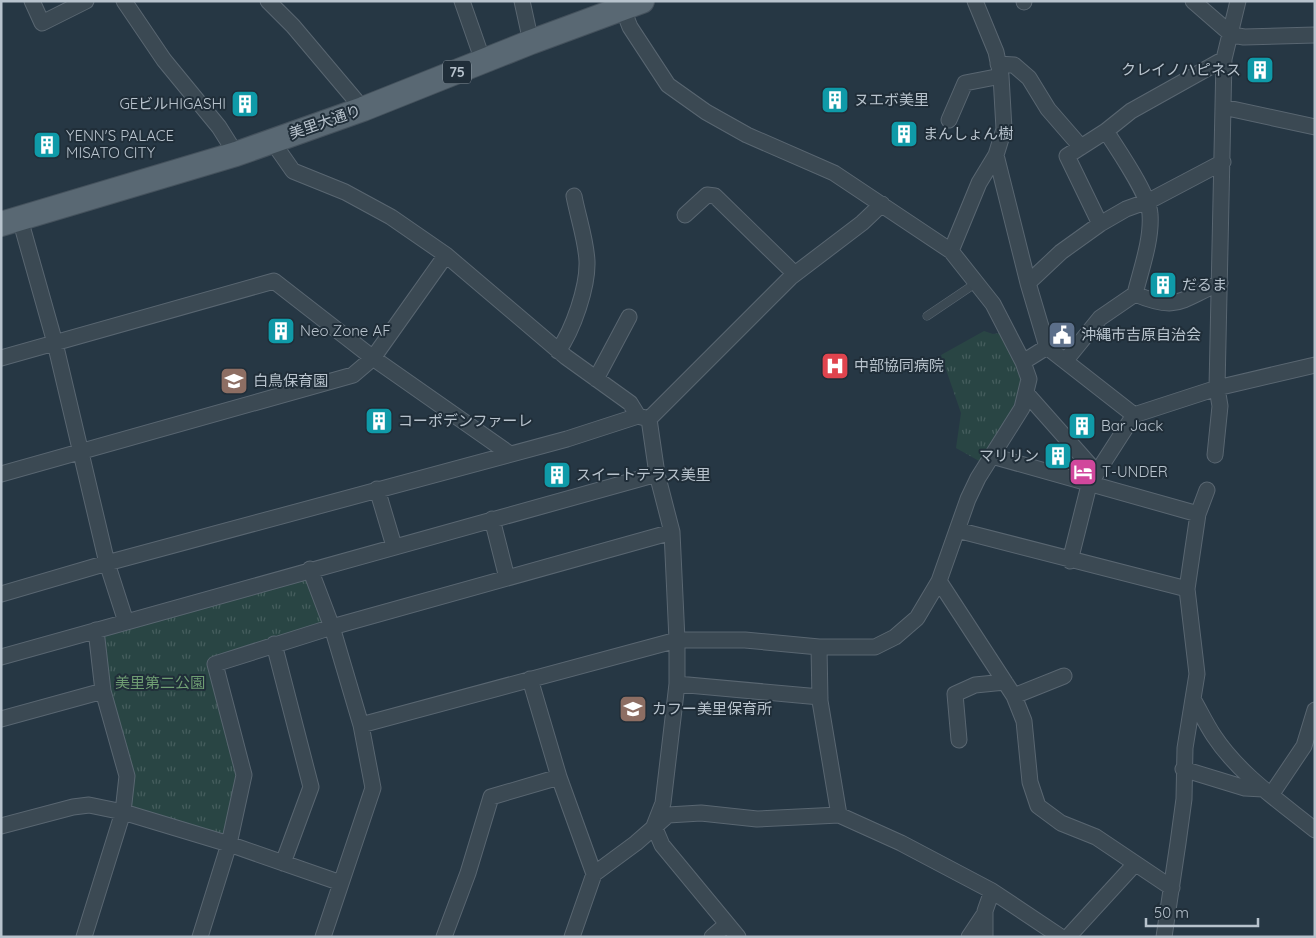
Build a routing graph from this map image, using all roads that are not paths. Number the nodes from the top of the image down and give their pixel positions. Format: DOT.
graph roads {
  1 [pos="32,1"];
  2 [pos="86,1"];
  3 [pos="124,1"];
  4 [pos="268,1"];
  5 [pos="462,1"];
  6 [pos="522,1"];
  7 [pos="975,1"];
  8 [pos="1193,1"];
  9 [pos="1238,1"];
  10 [pos="632,5"];
  11 [pos="1232,34"];
  12 [pos="1315,35"];
  13 [pos="531,42"];
  14 [pos="1224,59"];
  15 [pos="483,61"];
  16 [pos="1000,70"];
  17 [pos="1223,107"];
  18 [pos="363,109"];
  19 [pos="949,120"];
  20 [pos="1315,127"];
  21 [pos="1106,132"];
  22 [pos="272,141"];
  23 [pos="1081,147"];
  24 [pos="236,154"];
  25 [pos="996,155"];
  26 [pos="1223,162"];
  27 [pos="574,196"];
  28 [pos="1146,201"];
  29 [pos="882,204"];
  30 [pos="685,216"];
  31 [pos="11,222"];
  32 [pos="1100,224"];
  33 [pos="951,251"];
  34 [pos="446,255"];
  35 [pos="795,274"];
  36 [pos="976,283"];
  37 [pos="1028,283"];
  38 [pos="1220,284"];
  39 [pos="1135,294"];
  40 [pos="927,316"];
  41 [pos="629,317"];
  42 [pos="55,343"];
  43 [pos="1047,347"];
  44 [pos="558,351"];
  45 [pos="1,358"];
  46 [pos="373,358"];
  47 [pos="1066,360"];
  48 [pos="1023,362"];
  49 [pos="1315,365"];
  50 [pos="596,379"];
  51 [pos="1216,388"];
  52 [pos="1026,393"];
  53 [pos="1134,415"];
  54 [pos="643,418"];
  55 [pos="80,453"];
  56 [pos="510,454"];
  57 [pos="1215,455"];
  58 [pos="992,456"];
  59 [pos="1,474"];
  60 [pos="657,474"];
  61 [pos="1092,479"];
  62 [pos="377,489"];
  63 [pos="1207,490"];
  64 [pos="1198,514"];
  65 [pos="492,519"];
  66 [pos="957,530"];
  67 [pos="672,532"];
  68 [pos="394,546"];
  69 [pos="1070,561"];
  70 [pos="106,563"];
  71 [pos="310,569"];
  72 [pos="507,578"];
  73 [pos="939,581"];
  74 [pos="1187,589"];
  75 [pos="1,594"];
  76 [pos="126,622"];
  77 [pos="332,627"];
  78 [pos="96,630"];
  79 [pos="677,640"];
  80 [pos="274,644"];
  81 [pos="819,647"];
  82 [pos="1,657"];
  83 [pos="1064,676"];
  84 [pos="530,679"];
  85 [pos="1005,682"];
  86 [pos="677,684"];
  87 [pos="102,691"];
  88 [pos="1014,696"];
  89 [pos="820,697"];
  90 [pos="1193,699"];
  91 [pos="1315,710"];
  92 [pos="1,718"];
  93 [pos="361,725"];
  94 [pos="959,740"];
  95 [pos="1309,748"];
  96 [pos="1183,769"];
  97 [pos="558,777"];
  98 [pos="1267,792"];
  99 [pos="122,812"];
  100 [pos="839,815"];
  101 [pos="1,826"];
  102 [pos="654,826"];
  103 [pos="1315,830"];
  104 [pos="229,844"];
  105 [pos="283,864"];
  106 [pos="1134,865"];
  107 [pos="594,874"];
  108 [pos="341,883"];
  109 [pos="1172,888"];
  110 [pos="992,891"];
  111 [pos="985,911"];
  112 [pos="727,924"];
  113 [pos="84,937"];
  114 [pos="200,937"];
  115 [pos="323,937"];
  116 [pos="444,937"];
  117 [pos="572,937"];
  118 [pos="712,937"];
  119 [pos="738,937"];
  120 [pos="969,937"];
  121 [pos="984,937"];
  122 [pos="1062,937"];
  123 [pos="1068,937"];
  124 [pos="1164,937"];
  1 -- 2 [label="street"];
  3 -- 24 [label="street"];
  4 -- 18 [label="street"];
  5 -- 15 [label="street"];
  6 -- 13 [label="street"];
  7 -- 16 [label="street"];
  8 -- 11 [label="street"];
  9 -- 11 [label="street"];
  10 -- 13 [label="main road, 美里大通り / 75"];
  10 -- 29 [label="street"];
  11 -- 12 [label="street"];
  11 -- 14 [label="street"];
  13 -- 15 [label="main road, 美里大通り / 75"];
  14 -- 17 [label="street"];
  14 -- 21 [label="street"];
  15 -- 18 [label="main road, 美里大通り / 75"];
  16 -- 19 [label="street"];
  16 -- 23 [label="street"];
  16 -- 25 [label="street"];
  17 -- 20 [label="street"];
  17 -- 26 [label="street"];
  18 -- 22 [label="main road, 美里大通り / 75"];
  21 -- 23 [label="street"];
  21 -- 28 [label="street"];
  22 -- 24 [label="main road, 美里大通り / 75"];
  22 -- 34 [label="street"];
  23 -- 32 [label="street"];
  24 -- 31 [label="main road, 美里大通り / 75"];
  25 -- 33 [label="street"];
  25 -- 37 [label="street"];
  26 -- 28 [label="street"];
  26 -- 38 [label="street"];
  27 -- 44 [label="street"];
  28 -- 32 [label="street"];
  28 -- 39 [label="street"];
  29 -- 33 [label="street"];
  29 -- 35 [label="street"];
  30 -- 35 [label="street"];
  31 -- 42 [label="street"];
  32 -- 37 [label="street"];
  33 -- 36 [label="street"];
  34 -- 44 [label="street"];
  34 -- 46 [label="street"];
  35 -- 54 [label="street"];
  36 -- 40 [label="lane"];
  36 -- 48 [label="street"];
  37 -- 43 [label="street"];
  38 -- 39 [label="street"];
  38 -- 51 [label="street"];
  39 -- 47 [label="street"];
  41 -- 50 [label="street"];
  42 -- 45 [label="street"];
  42 -- 46 [label="street"];
  42 -- 55 [label="street"];
  43 -- 47 [label="street"];
  43 -- 48 [label="street"];
  44 -- 50 [label="street"];
  46 -- 55 [label="street"];
  46 -- 56 [label="street"];
  47 -- 53 [label="street"];
  48 -- 52 [label="street"];
  49 -- 51 [label="street"];
  50 -- 54 [label="street"];
  51 -- 53 [label="street"];
  51 -- 57 [label="street"];
  52 -- 58 [label="street"];
  52 -- 61 [label="street"];
  53 -- 61 [label="street"];
  54 -- 56 [label="street"];
  54 -- 60 [label="street"];
  55 -- 59 [label="street"];
  55 -- 70 [label="street"];
  56 -- 62 [label="street"];
  58 -- 61 [label="street"];
  58 -- 66 [label="street"];
  60 -- 65 [label="street"];
  60 -- 67 [label="street"];
  61 -- 64 [label="street"];
  61 -- 69 [label="street"];
  62 -- 68 [label="street"];
  62 -- 70 [label="street"];
  63 -- 64 [label="street"];
  64 -- 74 [label="street"];
  65 -- 68 [label="street"];
  65 -- 72 [label="street"];
  66 -- 69 [label="street"];
  66 -- 73 [label="street"];
  67 -- 72 [label="street"];
  67 -- 79 [label="street"];
  68 -- 71 [label="street"];
  69 -- 74 [label="street"];
  70 -- 75 [label="street"];
  70 -- 76 [label="street"];
  71 -- 76 [label="street"];
  71 -- 77 [label="street"];
  72 -- 77 [label="street"];
  73 -- 81 [label="street"];
  73 -- 85 [label="street"];
  74 -- 90 [label="street"];
  76 -- 78 [label="street"];
  77 -- 80 [label="street"];
  77 -- 93 [label="street"];
  78 -- 82 [label="street"];
  78 -- 87 [label="street"];
  79 -- 81 [label="street"];
  79 -- 84 [label="street"];
  79 -- 86 [label="street"];
  80 -- 104 [label="street"];
  80 -- 105 [label="street"];
  81 -- 89 [label="street"];
  83 -- 88 [label="street"];
  84 -- 93 [label="street"];
  84 -- 97 [label="street"];
  85 -- 88 [label="street"];
  85 -- 94 [label="street"];
  86 -- 89 [label="street"];
  86 -- 102 [label="street"];
  87 -- 92 [label="street"];
  87 -- 99 [label="street"];
  88 -- 106 [label="street"];
  89 -- 100 [label="street"];
  90 -- 96 [label="street"];
  90 -- 98 [label="street"];
  91 -- 95 [label="street"];
  93 -- 108 [label="street"];
  95 -- 98 [label="street"];
  96 -- 98 [label="street"];
  96 -- 109 [label="street"];
  97 -- 107 [label="street"];
  97 -- 116 [label="street"];
  98 -- 103 [label="street"];
  99 -- 101 [label="street"];
  99 -- 104 [label="street"];
  99 -- 113 [label="street"];
  100 -- 102 [label="street"];
  100 -- 110 [label="street"];
  102 -- 107 [label="street"];
  102 -- 112 [label="street"];
  104 -- 105 [label="street"];
  104 -- 114 [label="street"];
  105 -- 108 [label="street"];
  106 -- 109 [label="street"];
  106 -- 123 [label="street"];
  107 -- 117 [label="street"];
  108 -- 115 [label="street"];
  109 -- 124 [label="street"];
  110 -- 111 [label="street"];
  110 -- 122 [label="street"];
  111 -- 120 [label="street"];
  111 -- 121 [label="street"];
  112 -- 118 [label="street"];
  112 -- 119 [label="street"];
}
